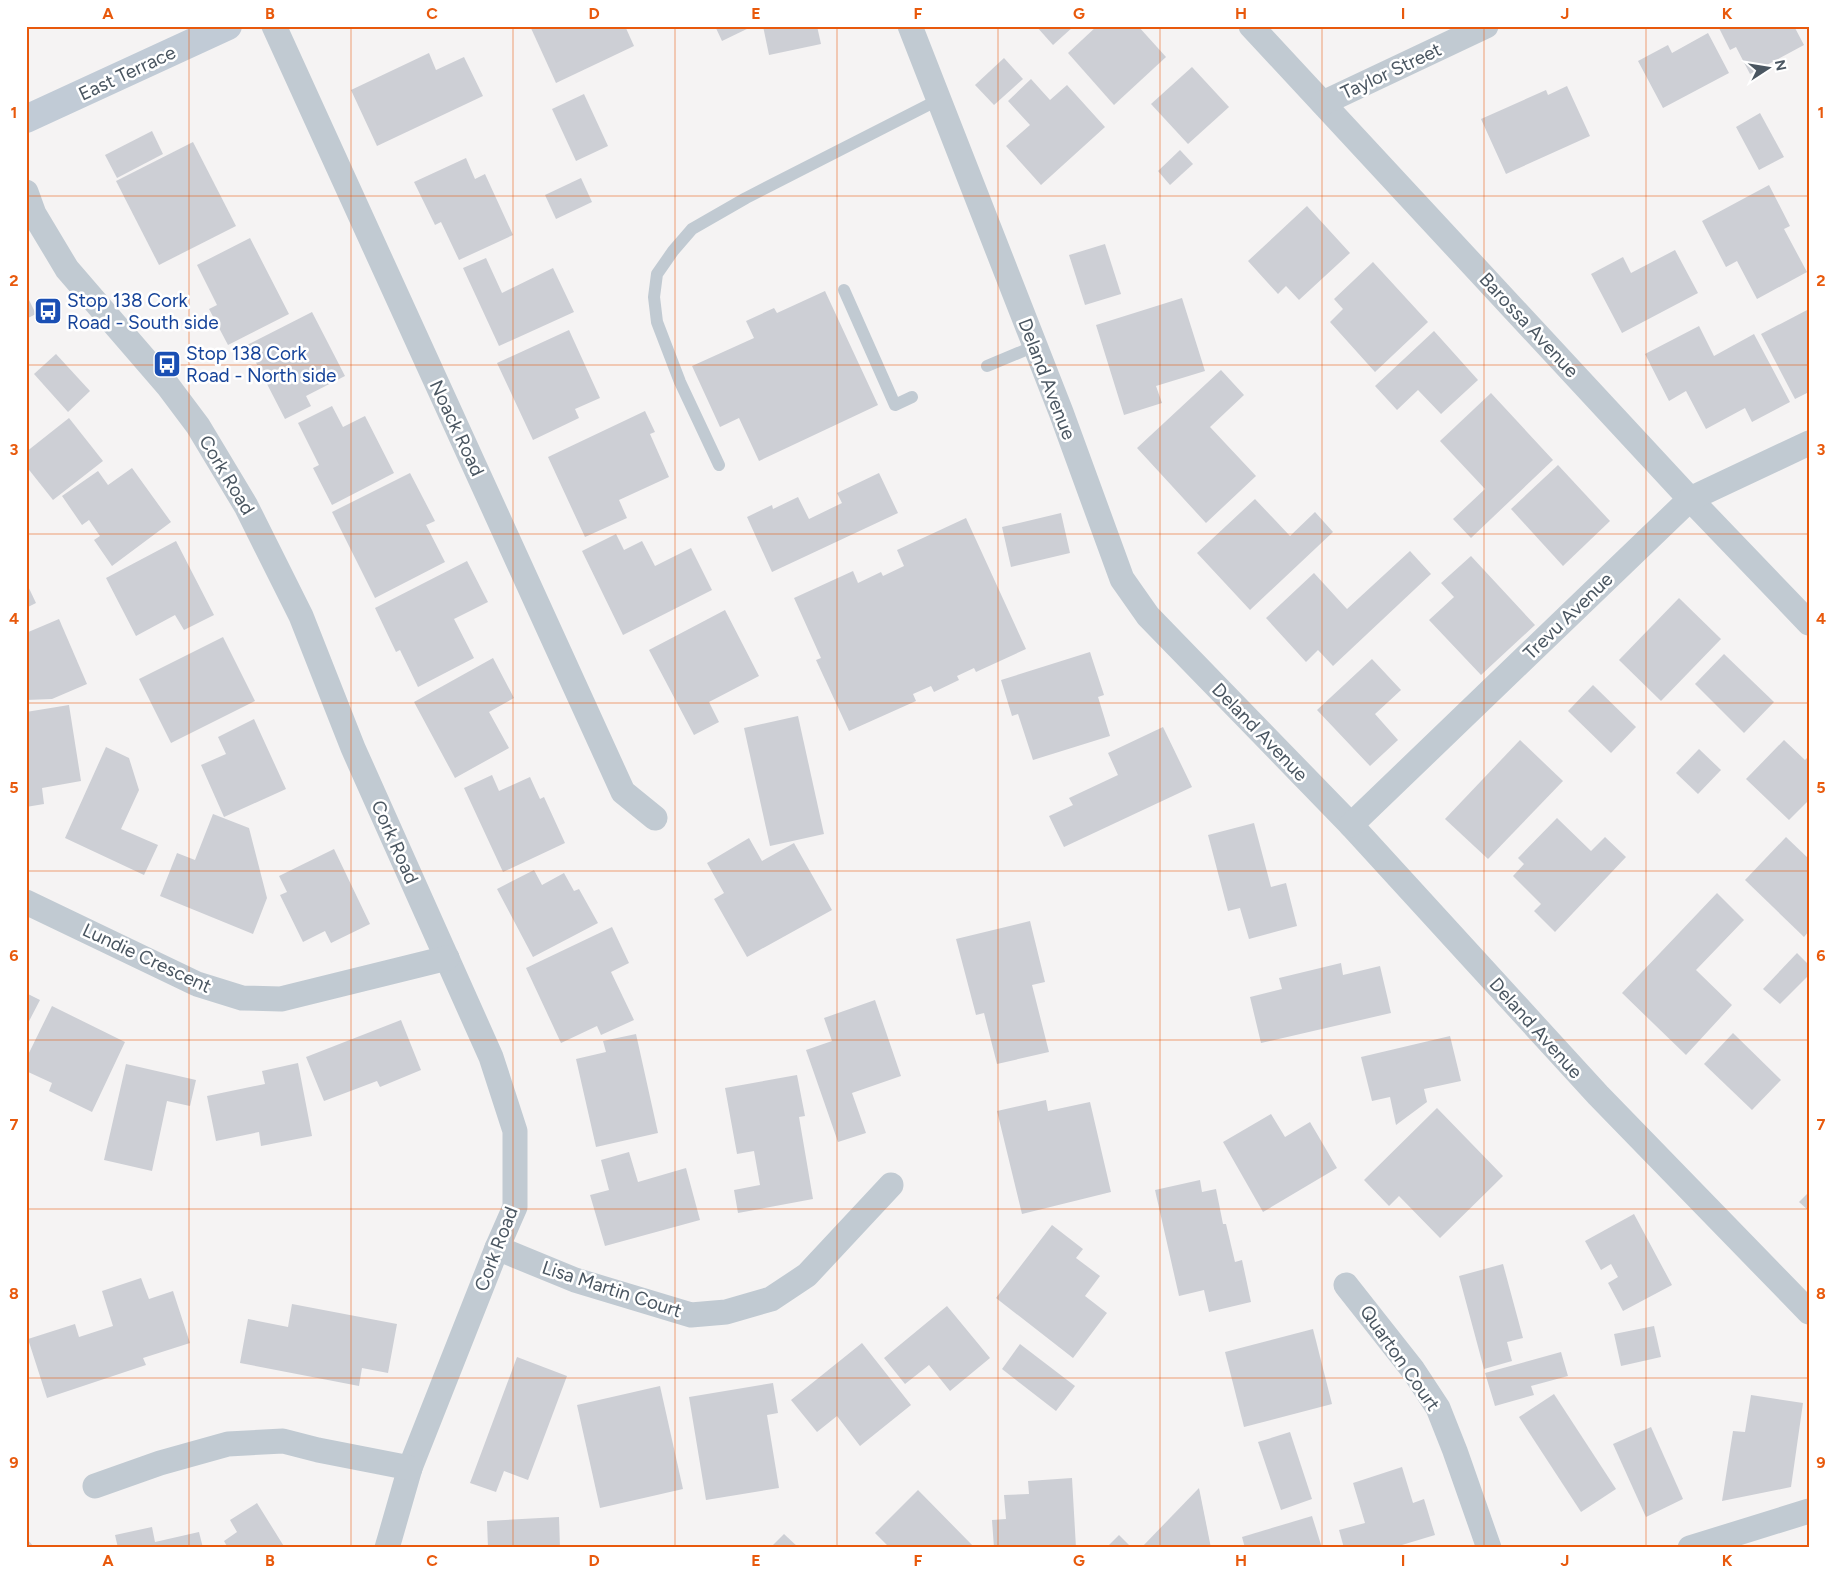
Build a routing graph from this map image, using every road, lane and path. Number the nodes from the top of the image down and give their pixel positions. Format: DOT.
graph roads {
  1 [pos="228,26"];
  2 [pos="274,26"];
  3 [pos="910,26"];
  4 [pos="1251,26"];
  5 [pos="1486,26"];
  6 [pos="938,100"];
  7 [pos="1323,103"];
  8 [pos="26,119"];
  9 [pos="26,192"];
  10 [pos="844,290"];
  11 [pos="1035,346"];
  12 [pos="987,366"];
  13 [pos="912,397"];
  14 [pos="1809,443"];
  15 [pos="719,465"];
  16 [pos="1690,499"];
  17 [pos="1809,623"];
  18 [pos="655,818"];
  19 [pos="1351,826"];
  20 [pos="26,902"];
  21 [pos="447,958"];
  22 [pos="891,1185"];
  23 [pos="497,1248"];
  24 [pos="1346,1284"];
  25 [pos="1809,1312"];
  26 [pos="410,1468"];
  27 [pos="95,1486"];
  28 [pos="1809,1511"];
  29 [pos="387,1548"];
  30 [pos="1489,1548"];
  31 [pos="1690,1548"];
  1 -- 8 [label="street, East Terrace"];
  2 -- 18 [label="street, Noack Road"];
  3 -- 6 [label="street, Deland Avenue"];
  4 -- 7 [label="street, Barossa Avenue"];
  5 -- 7 [label="street, Taylor Street"];
  6 -- 11 [label="street, Deland Avenue"];
  6 -- 15 [label="lane"];
  7 -- 16 [label="street, Barossa Avenue"];
  9 -- 21 [label="street, Cork Road"];
  10 -- 13 [label="lane"];
  11 -- 12 [label="lane"];
  11 -- 19 [label="street, Deland Avenue"];
  14 -- 16 [label="street, Trevu Avenue"];
  16 -- 17 [label="street, Barossa Avenue"];
  16 -- 19 [label="street, Trevu Avenue"];
  19 -- 25 [label="street, Deland Avenue"];
  20 -- 21 [label="street, Lundie Crescent"];
  21 -- 23 [label="street, Cork Road"];
  22 -- 23 [label="street, Lisa Martin Court"];
  23 -- 26 [label="street, Cork Road"];
  24 -- 30 [label="street, Quarton Court"];
  26 -- 27 [label="street"];
  26 -- 29 [label="street, Cork Road"];
  28 -- 31 [label="street"];
}
